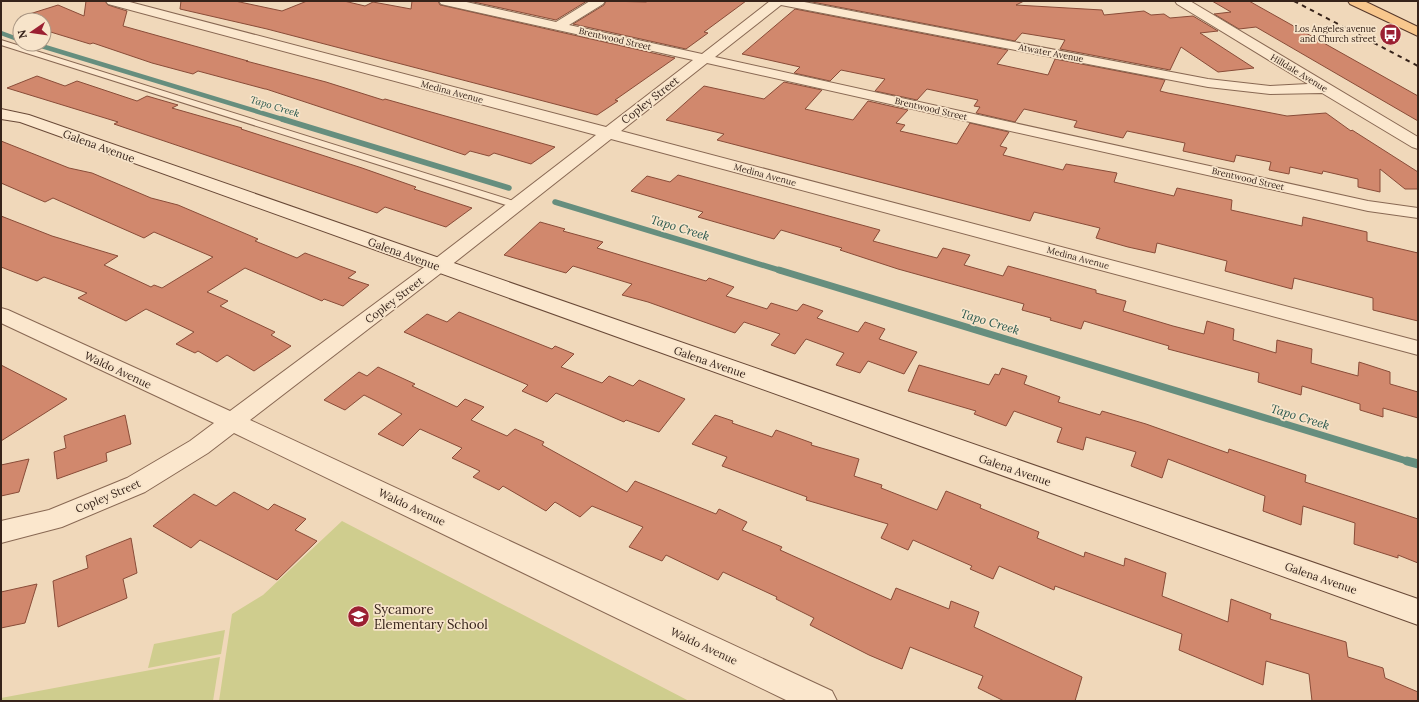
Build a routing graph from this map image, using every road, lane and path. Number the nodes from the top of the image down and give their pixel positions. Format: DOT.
graph roads {
  1 [pos="112,1"];
  2 [pos="445,1"];
  3 [pos="599,1"];
  4 [pos="778,1"];
  5 [pos="1181,1"];
  6 [pos="1354,1"];
  7 [pos="558,26"];
  8 [pos="1418,32"];
  9 [pos="1,42"];
  10 [pos="704,58"];
  11 [pos="1325,88"];
  12 [pos="1,114"];
  13 [pos="608,133"];
  14 [pos="1418,144"];
  15 [pos="516,205"];
  16 [pos="1418,213"];
  17 [pos="438,266"];
  18 [pos="1,316"];
  19 [pos="1418,348"];
  20 [pos="233,423"];
  21 [pos="1,532"];
  22 [pos="1418,612"];
  23 [pos="821,701"];
  1 -- 13 [label="street, Medina Avenue"];
  2 -- 7 [label="street, Brentwood Street"];
  3 -- 7 [label="street"];
  4 -- 10 [label="street, Copley Street"];
  4 -- 11 [label="street, Atwater Avenue"];
  5 -- 11 [label="street, Hilldale Avenue"];
  6 -- 8 [label="main road"];
  7 -- 10 [label="street, Brentwood Street"];
  9 -- 15 [label="lane"];
  10 -- 13 [label="street, Copley Street"];
  10 -- 16 [label="street, Brentwood Street"];
  11 -- 14 [label="street, Hilldale Avenue"];
  12 -- 17 [label="street, Galena Avenue"];
  13 -- 15 [label="street, Copley Street"];
  13 -- 19 [label="street, Medina Avenue"];
  15 -- 17 [label="street, Copley Street"];
  17 -- 20 [label="street, Copley Street"];
  17 -- 22 [label="street, Galena Avenue"];
  18 -- 20 [label="street, Waldo Avenue"];
  20 -- 21 [label="street, Copley Street"];
  20 -- 23 [label="street, Waldo Avenue"];
}
